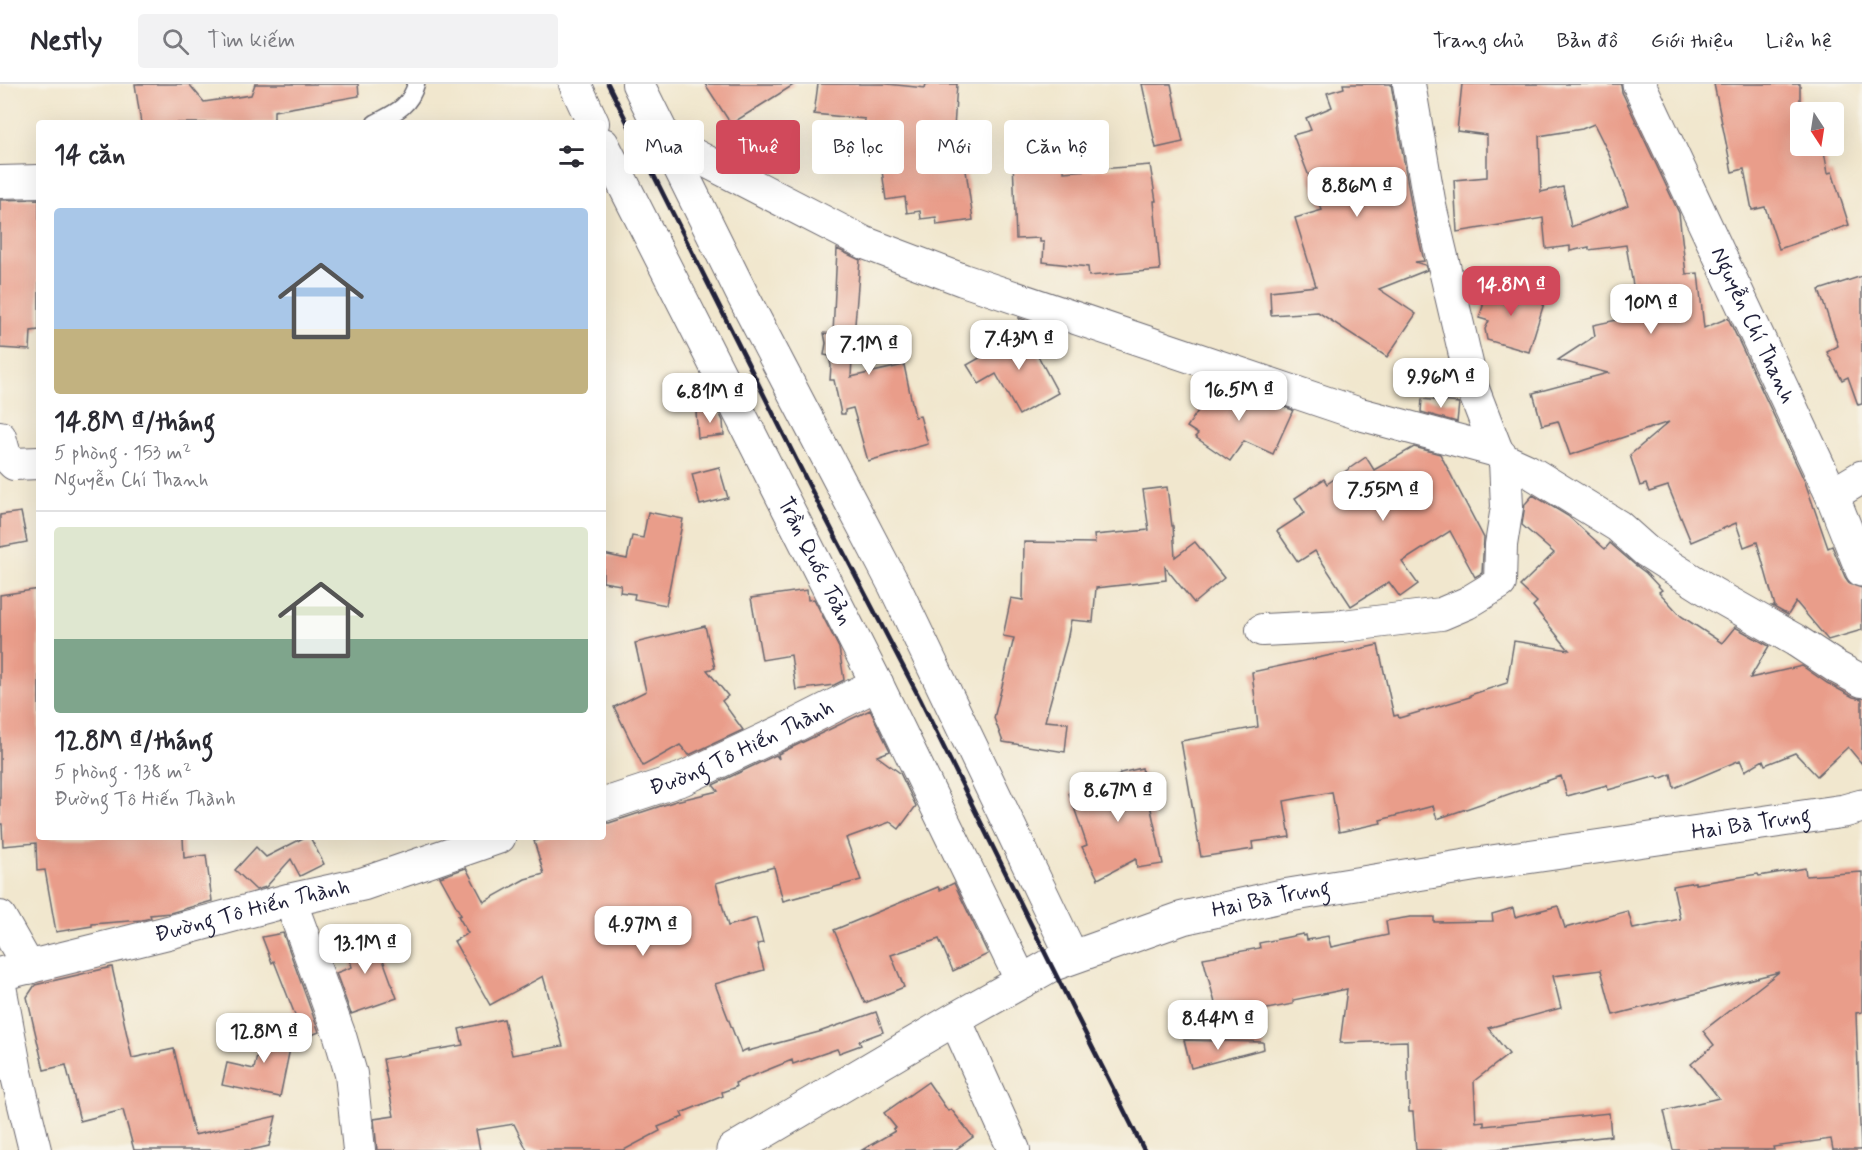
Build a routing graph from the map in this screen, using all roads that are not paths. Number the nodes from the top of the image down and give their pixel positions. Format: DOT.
graph roads {
  1 [pos="416,84"];
  2 [pos="575,84"];
  3 [pos="638,84"];
  4 [pos="1409,84"];
  5 [pos="1639,84"];
  6 [pos="381,120"];
  7 [pos="592,120"];
  8 [pos="656,120"];
  9 [pos="606,150"];
  10 [pos="704,160"];
  11 [pos="682,174"];
  12 [pos="36,181"];
  13 [pos="0,182"];
  14 [pos="0,437"];
  15 [pos="1501,456"];
  16 [pos="36,463"];
  17 [pos="1862,477"];
  18 [pos="1832,495"];
  19 [pos="1862,570"];
  20 [pos="1262,630"];
  21 [pos="1862,681"];
  22 [pos="877,684"];
  23 [pos="606,804"];
  24 [pos="1862,806"];
  25 [pos="490,840"];
  26 [pos="290,900"];
  27 [pos="0,917"];
  28 [pos="1072,956"];
  29 [pos="14,971"];
  30 [pos="1022,982"];
  31 [pos="0,986"];
  32 [pos="955,1019"];
  33 [pos="35,1150"];
  34 [pos="359,1150"];
  35 [pos="733,1150"];
  36 [pos="1014,1150"];
  1 -- 6 [label="lane"];
  2 -- 7 [label="street"];
  3 -- 8 [label="street"];
  4 -- 15 [label="street"];
  5 -- 18 [label="main road, Nguyễn Chí Thanh"];
  9 -- 22 [label="street, Trần Quốc Toản"];
  10 -- 15 [label="street"];
  11 -- 28 [label="street"];
  12 -- 13 [label="street"];
  14 -- 16 [label="street"];
  15 -- 20 [label="street"];
  15 -- 21 [label="street"];
  17 -- 18 [label="main road"];
  18 -- 19 [label="main road, Nguyễn Chí Thanh"];
  22 -- 23 [label="main road, Đường Tô Hiến Thành"];
  22 -- 30 [label="street, Trần Quốc Toản"];
  24 -- 28 [label="main road, Hai Bà Trưng"];
  25 -- 26 [label="main road, Đường Tô Hiến Thành"];
  26 -- 29 [label="main road, Đường Tô Hiến Thành"];
  26 -- 34 [label="street"];
  27 -- 29 [label="street"];
  28 -- 30 [label="main road, Hai Bà Trưng"];
  30 -- 32 [label="main road, Hai Bà Trưng"];
  31 -- 33 [label="street"];
  32 -- 35 [label="main road, Hai Bà Trưng"];
  32 -- 36 [label="street"];
}
